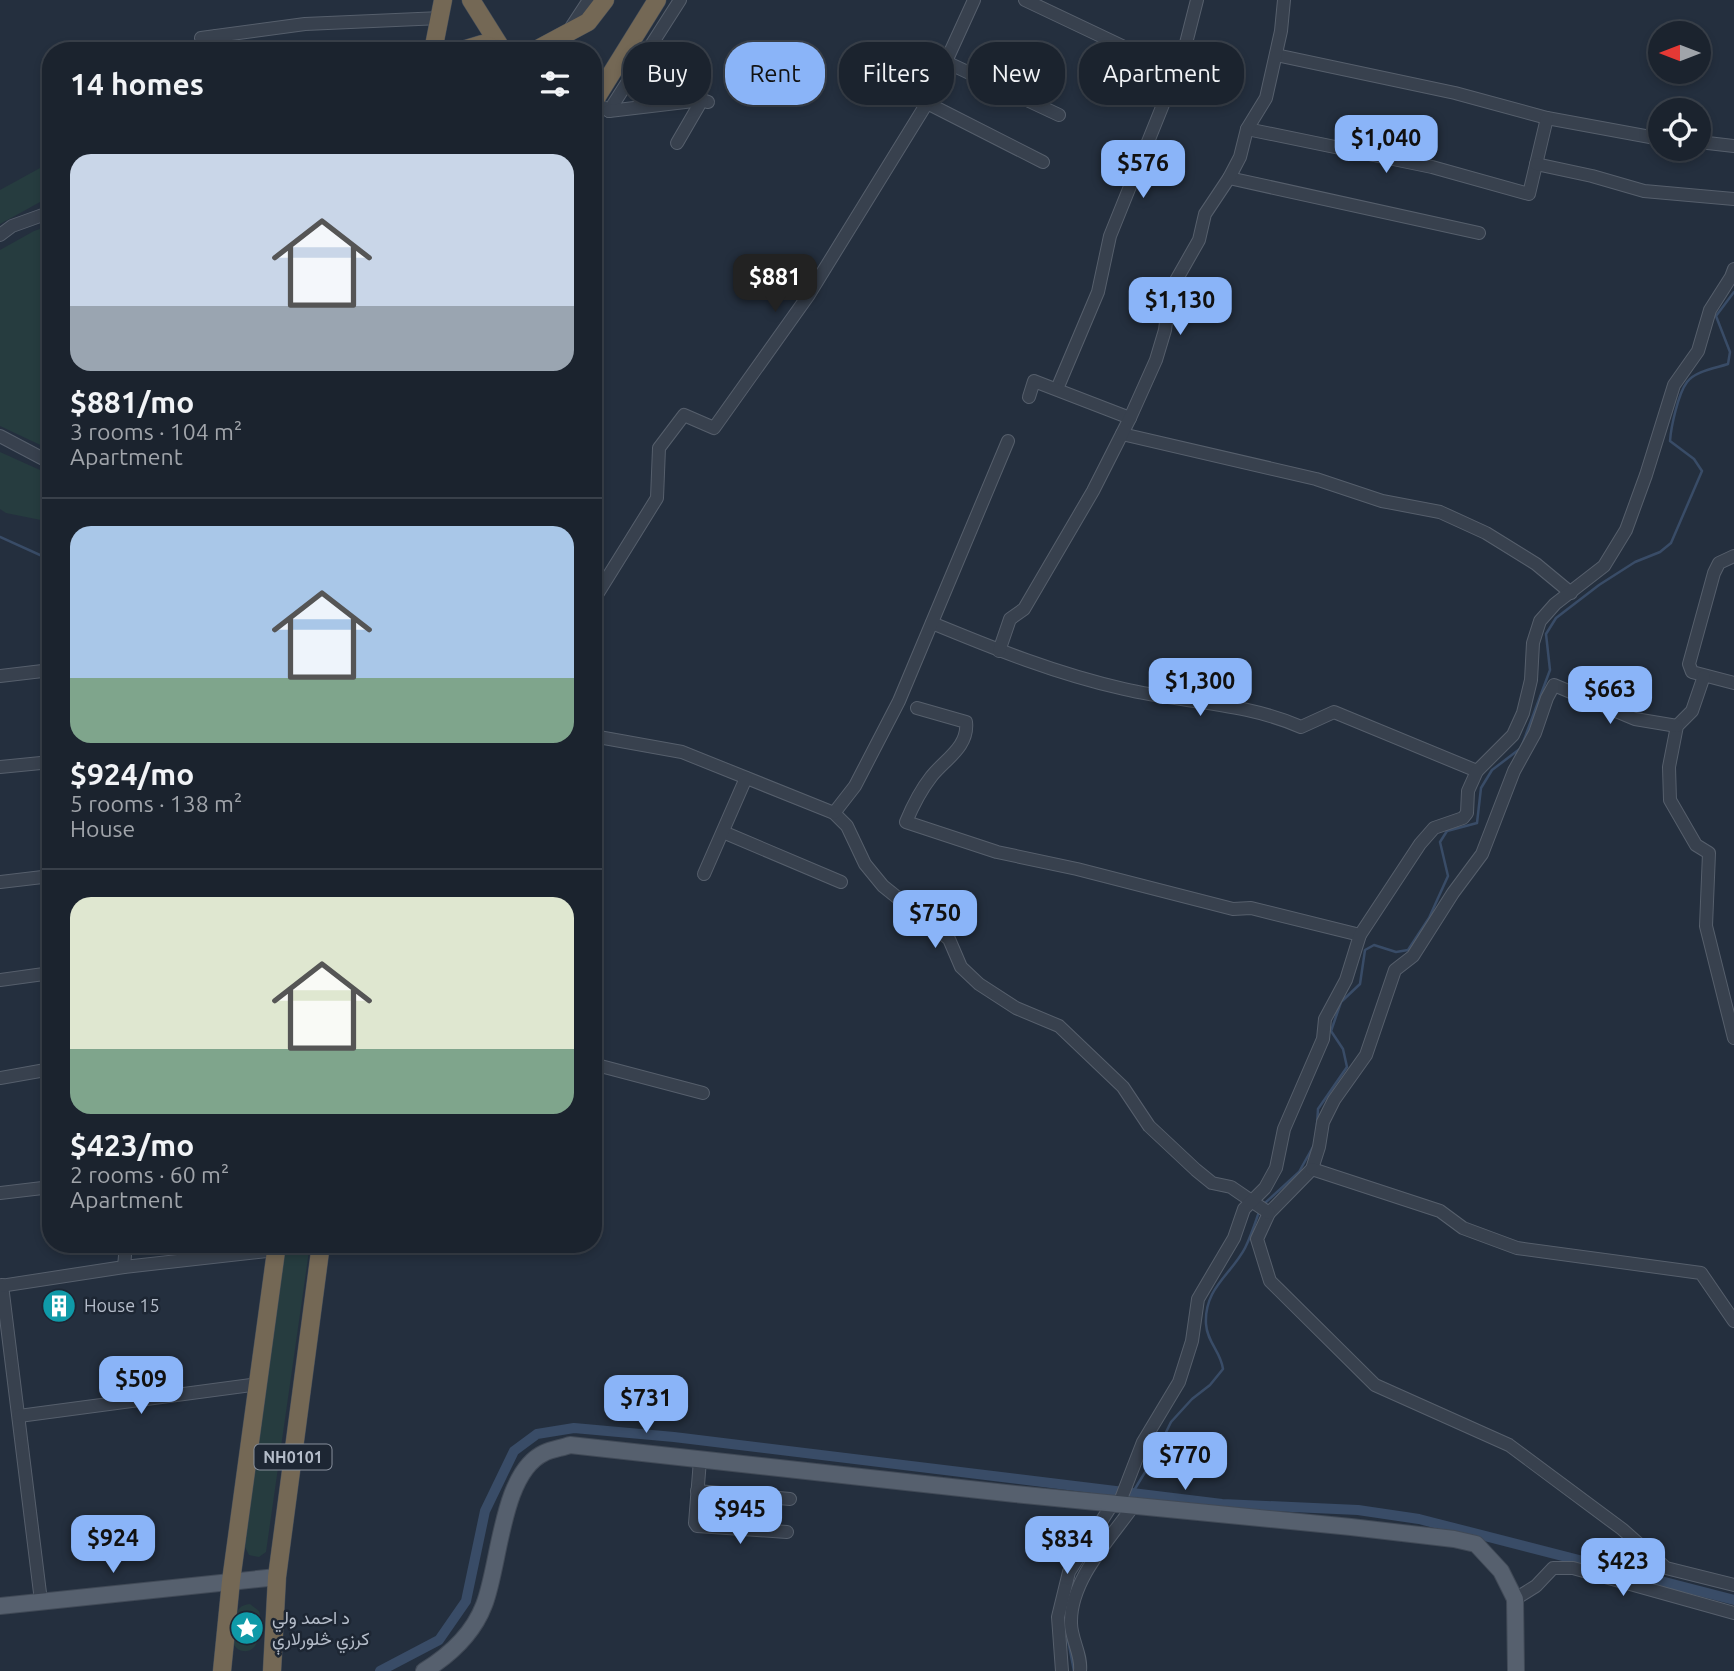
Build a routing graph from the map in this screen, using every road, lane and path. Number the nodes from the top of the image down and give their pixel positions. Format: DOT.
graph roads {
  1 [pos="443,0"];
  2 [pos="471,0"];
  3 [pos="589,0"];
  4 [pos="605,0"];
  5 [pos="657,0"];
  6 [pos="680,0"];
  7 [pos="974,0"];
  8 [pos="1025,0"];
  9 [pos="1197,0"];
  10 [pos="1284,0"];
  11 [pos="441,18"];
  12 [pos="568,32"];
  13 [pos="216,36"];
  14 [pos="201,38"];
  15 [pos="216,42"];
  16 [pos="435,42"];
  17 [pos="497,42"];
  18 [pos="550,42"];
  19 [pos="1114,42"];
  20 [pos="1186,42"];
  21 [pos="954,44"];
  22 [pos="1276,55"];
  23 [pos="954,66"];
  24 [pos="602,105"];
  25 [pos="926,105"];
  26 [pos="931,105"];
  27 [pos="1163,105"];
  28 [pos="602,106"];
  29 [pos="602,107"];
  30 [pos="1059,115"];
  31 [pos="1548,118"];
  32 [pos="1247,130"];
  33 [pos="1648,137"];
  34 [pos="677,143"];
  35 [pos="1711,143"];
  36 [pos="1734,146"];
  37 [pos="1043,162"];
  38 [pos="1536,164"];
  39 [pos="1229,178"];
  40 [pos="1734,199"];
  41 [pos="42,215"];
  42 [pos="1479,233"];
  43 [pos="0,235"];
  44 [pos="1734,269"];
  45 [pos="1051,386"];
  46 [pos="1029,397"];
  47 [pos="1130,418"];
  48 [pos="1122,434"];
  49 [pos="0,436"];
  50 [pos="1008,441"];
  51 [pos="42,458"];
  52 [pos="1734,556"];
  53 [pos="602,587"];
  54 [pos="1571,593"];
  55 [pos="932,622"];
  56 [pos="999,651"];
  57 [pos="42,671"];
  58 [pos="0,676"];
  59 [pos="1704,676"];
  60 [pos="1734,684"];
  61 [pos="917,708"];
  62 [pos="1677,726"];
  63 [pos="602,738"];
  64 [pos="42,763"];
  65 [pos="0,767"];
  66 [pos="1477,771"];
  67 [pos="746,778"];
  68 [pos="834,813"];
  69 [pos="723,832"];
  70 [pos="704,874"];
  71 [pos="42,877"];
  72 [pos="0,882"];
  73 [pos="841,882"];
  74 [pos="1360,935"];
  75 [pos="42,974"];
  76 [pos="0,980"];
  77 [pos="1734,1038"];
  78 [pos="602,1066"];
  79 [pos="42,1071"];
  80 [pos="0,1078"];
  81 [pos="703,1093"];
  82 [pos="1312,1169"];
  83 [pos="42,1188"];
  84 [pos="0,1193"];
  85 [pos="1260,1207"];
  86 [pos="125,1253"];
  87 [pos="231,1253"];
  88 [pos="276,1253"];
  89 [pos="320,1253"];
  90 [pos="124,1267"];
  91 [pos="1,1285"];
  92 [pos="1734,1321"];
  93 [pos="259,1384"];
  94 [pos="19,1416"];
  95 [pos="700,1460"];
  96 [pos="697,1491"];
  97 [pos="790,1499"];
  98 [pos="1122,1504"];
  99 [pos="787,1532"];
  100 [pos="278,1577"];
  101 [pos="230,1581"];
  102 [pos="1734,1585"];
  103 [pos="1515,1599"];
  104 [pos="41,1601"];
  105 [pos="0,1606"];
  106 [pos="1734,1613"];
  107 [pos="225,1666"];
  108 [pos="272,1671"];
  109 [pos="424,1671"];
  110 [pos="1062,1671"];
  111 [pos="1080,1671"];
  112 [pos="1516,1671"];
  1 -- 11 [label="highway"];
  2 -- 17 [label="highway"];
  3 -- 12 [label="street"];
  4 -- 12 [label="highway"];
  5 -- 24 [label="highway"];
  6 -- 28 [label="street"];
  7 -- 21 [label="street"];
  8 -- 19 [label="street"];
  9 -- 20 [label="street"];
  10 -- 22 [label="street"];
  11 -- 13 [label="street"];
  11 -- 16 [label="highway"];
  12 -- 18 [label="highway"];
  13 -- 14 [label="street"];
  13 -- 15 [label="street"];
  22 -- 31 [label="street"];
  22 -- 32 [label="street"];
  23 -- 30 [label="street"];
  25 -- 53 [label="street"];
  26 -- 37 [label="street"];
  27 -- 45 [label="street"];
  29 -- 34 [label="street"];
  31 -- 33 [label="street"];
  31 -- 38 [label="street"];
  32 -- 38 [label="street"];
  32 -- 39 [label="street"];
  35 -- 36 [label="street"];
  38 -- 40 [label="street"];
  39 -- 42 [label="street"];
  39 -- 47 [label="street"];
  41 -- 43 [label="street"];
  44 -- 54 [label="street"];
  45 -- 46 [label="street"];
  45 -- 47 [label="street"];
  47 -- 48 [label="street"];
  48 -- 54 [label="street"];
  48 -- 56 [label="street"];
  49 -- 51 [label="street"];
  50 -- 55 [label="street"];
  52 -- 59 [label="street"];
  54 -- 66 [label="street"];
  55 -- 56 [label="street"];
  55 -- 68 [label="street"];
  56 -- 66 [label="street"];
  57 -- 58 [label="street"];
  59 -- 60 [label="street"];
  59 -- 62 [label="street"];
  61 -- 74 [label="street"];
  62 -- 77 [label="street"];
  62 -- 82 [label="street"];
  63 -- 67 [label="street"];
  64 -- 65 [label="street"];
  66 -- 74 [label="street"];
  67 -- 68 [label="street"];
  67 -- 69 [label="street"];
  68 -- 85 [label="street"];
  69 -- 70 [label="street"];
  69 -- 73 [label="street"];
  71 -- 72 [label="street"];
  74 -- 85 [label="street"];
  75 -- 76 [label="street"];
  78 -- 81 [label="street"];
  79 -- 80 [label="street"];
  82 -- 85 [label="street"];
  82 -- 92 [label="street"];
  83 -- 84 [label="street"];
  85 -- 98 [label="street"];
  85 -- 102 [label="street"];
  86 -- 90 [label="street"];
  87 -- 90 [label="street"];
  88 -- 93 [label="highway, NH0101"];
  89 -- 100 [label="highway, NH0101"];
  90 -- 91 [label="street"];
  91 -- 94 [label="street"];
  93 -- 94 [label="street"];
  93 -- 101 [label="highway, NH0101"];
  94 -- 104 [label="street"];
  95 -- 96 [label="street"];
  95 -- 98 [label="main road"];
  95 -- 109 [label="main road"];
  96 -- 97 [label="street"];
  96 -- 99 [label="street"];
  98 -- 103 [label="main road"];
  98 -- 110 [label="street"];
  98 -- 111 [label="street"];
  100 -- 101 [label="main road"];
  100 -- 108 [label="highway, NH0101"];
  101 -- 104 [label="main road"];
  101 -- 107 [label="highway, NH0101"];
  103 -- 106 [label="street"];
  103 -- 112 [label="main road"];
  104 -- 105 [label="main road"];
}
